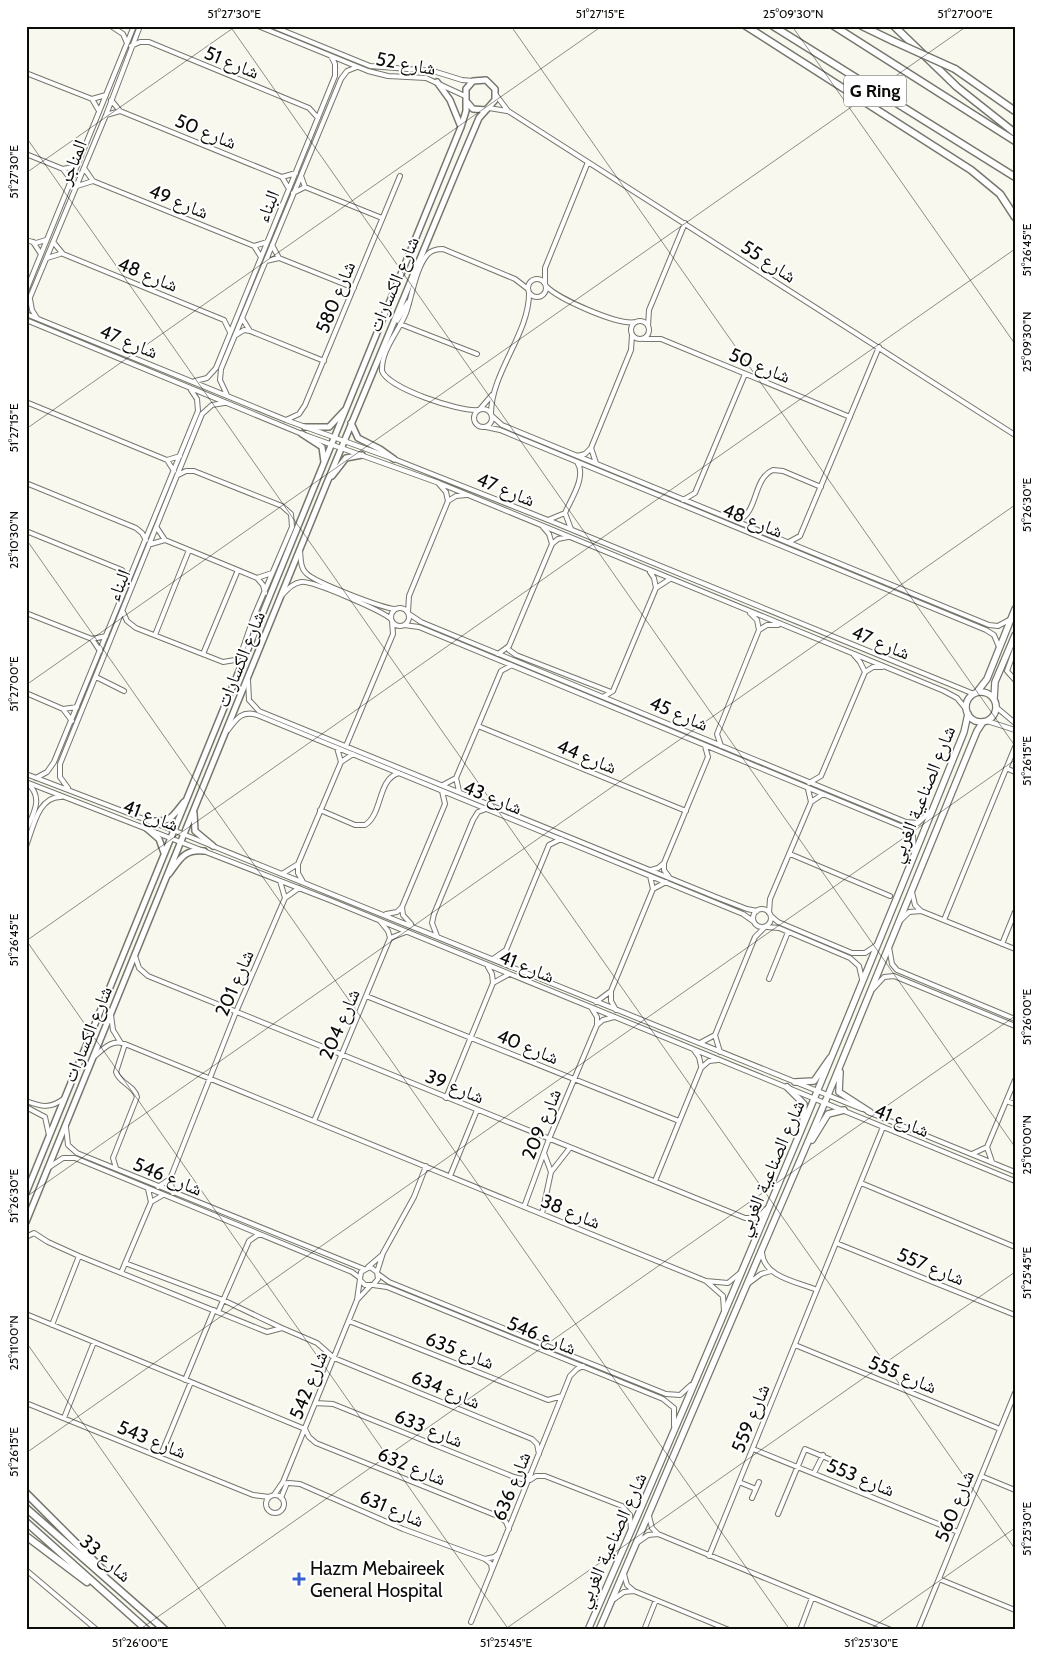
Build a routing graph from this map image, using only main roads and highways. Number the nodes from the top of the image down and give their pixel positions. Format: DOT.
graph roads {
  1 [pos="746,26"];
  2 [pos="773,26"];
  3 [pos="834,26"];
  4 [pos="862,26"];
  5 [pos="894,26"];
  6 [pos="1015,111"];
  7 [pos="1015,132"];
  8 [pos="1015,141"];
  9 [pos="1015,177"];
  10 [pos="1015,217"];
  11 [pos="1015,609"];
  12 [pos="1015,635"];
  13 [pos="975,693"];
  14 [pos="994,699"];
  15 [pos="967,712"];
  16 [pos="985,721"];
  17 [pos="836,1050"];
  18 [pos="841,1064"];
  19 [pos="795,1082"];
  20 [pos="787,1087"];
  21 [pos="844,1110"];
  22 [pos="870,1112"];
  23 [pos="801,1133"];
  24 [pos="806,1147"];
  25 [pos="26,1493"];
  26 [pos="26,1508"];
  27 [pos="26,1522"];
  28 [pos="26,1536"];
  29 [pos="120,1590"];
  30 [pos="111,1599"];
  31 [pos="147,1630"];
  32 [pos="166,1630"];
  33 [pos="588,1630"];
  34 [pos="599,1630"];
  1 -- 10 [label="highway"];
  2 -- 9 [label="highway, G Ring"];
  3 -- 8 [label="highway, G Ring"];
  4 -- 6 [label="highway, bridge"];
  5 -- 7 [label="highway"];
  11 -- 13 [label="main road"];
  12 -- 14 [label="main road"];
  13 -- 14 [label="main road"];
  13 -- 15 [label="main road"];
  14 -- 16 [label="main road"];
  15 -- 16 [label="main road"];
  15 -- 17 [label="main road, شارع الصناعية الغربي"];
  16 -- 18 [label="main road, شارع الصناعية الغربي"];
  17 -- 19 [label="main road"];
  17 -- 23 [label="main road, شارع الصناعية الغربي"];
  18 -- 22 [label="main road"];
  18 -- 24 [label="main road, شارع الصناعية الغربي"];
  20 -- 23 [label="main road"];
  21 -- 24 [label="main road"];
  23 -- 33 [label="main road, شارع الصناعية الغربي"];
  24 -- 34 [label="main road, شارع الصناعية الغربي"];
  25 -- 29 [label="highway"];
  26 -- 29 [label="highway, شارع 33"];
  27 -- 30 [label="highway, شارع 33"];
  28 -- 30 [label="highway"];
  29 -- 32 [label="highway, شارع 33"];
  30 -- 31 [label="highway, شارع 33"];
}
